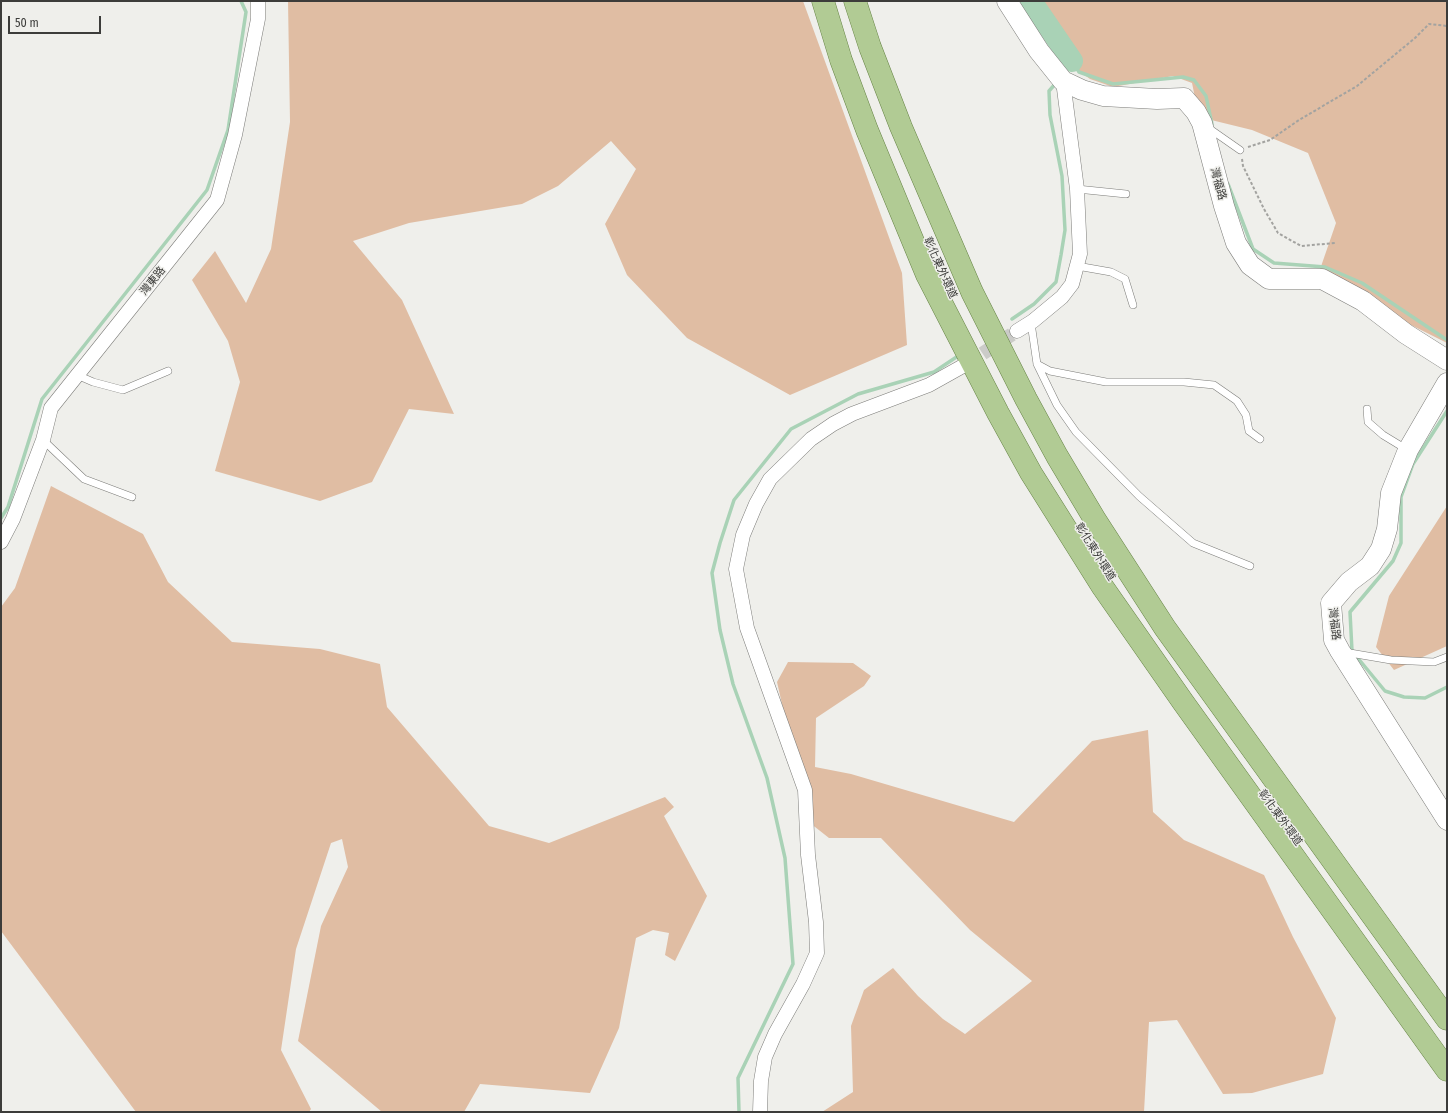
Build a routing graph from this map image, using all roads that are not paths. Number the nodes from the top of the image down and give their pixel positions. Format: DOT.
graph roads {
  1 [pos="258,1"];
  2 [pos="823,1"];
  3 [pos="835,1"];
  4 [pos="855,1"];
  5 [pos="867,1"];
  6 [pos="1007,1"];
  7 [pos="1063,81"];
  8 [pos="1202,123"];
  9 [pos="1240,150"];
  10 [pos="1077,189"];
  11 [pos="1126,194"];
  12 [pos="1077,266"];
  13 [pos="1133,305"];
  14 [pos="1031,322"];
  15 [pos="1017,332"];
  16 [pos="1447,360"];
  17 [pos="1037,364"];
  18 [pos="963,366"];
  19 [pos="168,370"];
  20 [pos="77,375"];
  21 [pos="1447,383"];
  22 [pos="1367,409"];
  23 [pos="43,440"];
  24 [pos="1260,440"];
  25 [pos="1408,450"];
  26 [pos="132,497"];
  27 [pos="1,542"];
  28 [pos="1250,566"];
  29 [pos="1340,651"];
  30 [pos="1447,657"];
  31 [pos="1447,820"];
  32 [pos="1447,1001"];
  33 [pos="1447,1019"];
  34 [pos="1447,1051"];
  35 [pos="1447,1070"];
  36 [pos="760,1112"];
  1 -- 20 [label="street, 灣東路"];
  2 -- 35 [label="main road"];
  3 -- 34 [label="main road, 彰化東外環道"];
  4 -- 33 [label="main road, 彰化東外環道"];
  5 -- 32 [label="main road"];
  6 -- 7 [label="street, 灣福路"];
  7 -- 8 [label="street, 灣福路"];
  7 -- 10 [label="street"];
  8 -- 9 [label="lane"];
  8 -- 16 [label="street, 灣福路"];
  10 -- 11 [label="lane"];
  10 -- 12 [label="street"];
  12 -- 13 [label="lane"];
  12 -- 14 [label="street"];
  14 -- 15 [label="street"];
  14 -- 17 [label="lane"];
  17 -- 24 [label="lane"];
  17 -- 28 [label="lane"];
  18 -- 36 [label="street"];
  19 -- 20 [label="lane"];
  20 -- 23 [label="street, 灣東路"];
  21 -- 25 [label="street, 灣福路"];
  22 -- 25 [label="lane"];
  23 -- 26 [label="lane"];
  23 -- 27 [label="street, 灣東路"];
  25 -- 29 [label="street, 灣福路"];
  29 -- 30 [label="lane"];
  29 -- 31 [label="street, 灣福路"];
}
